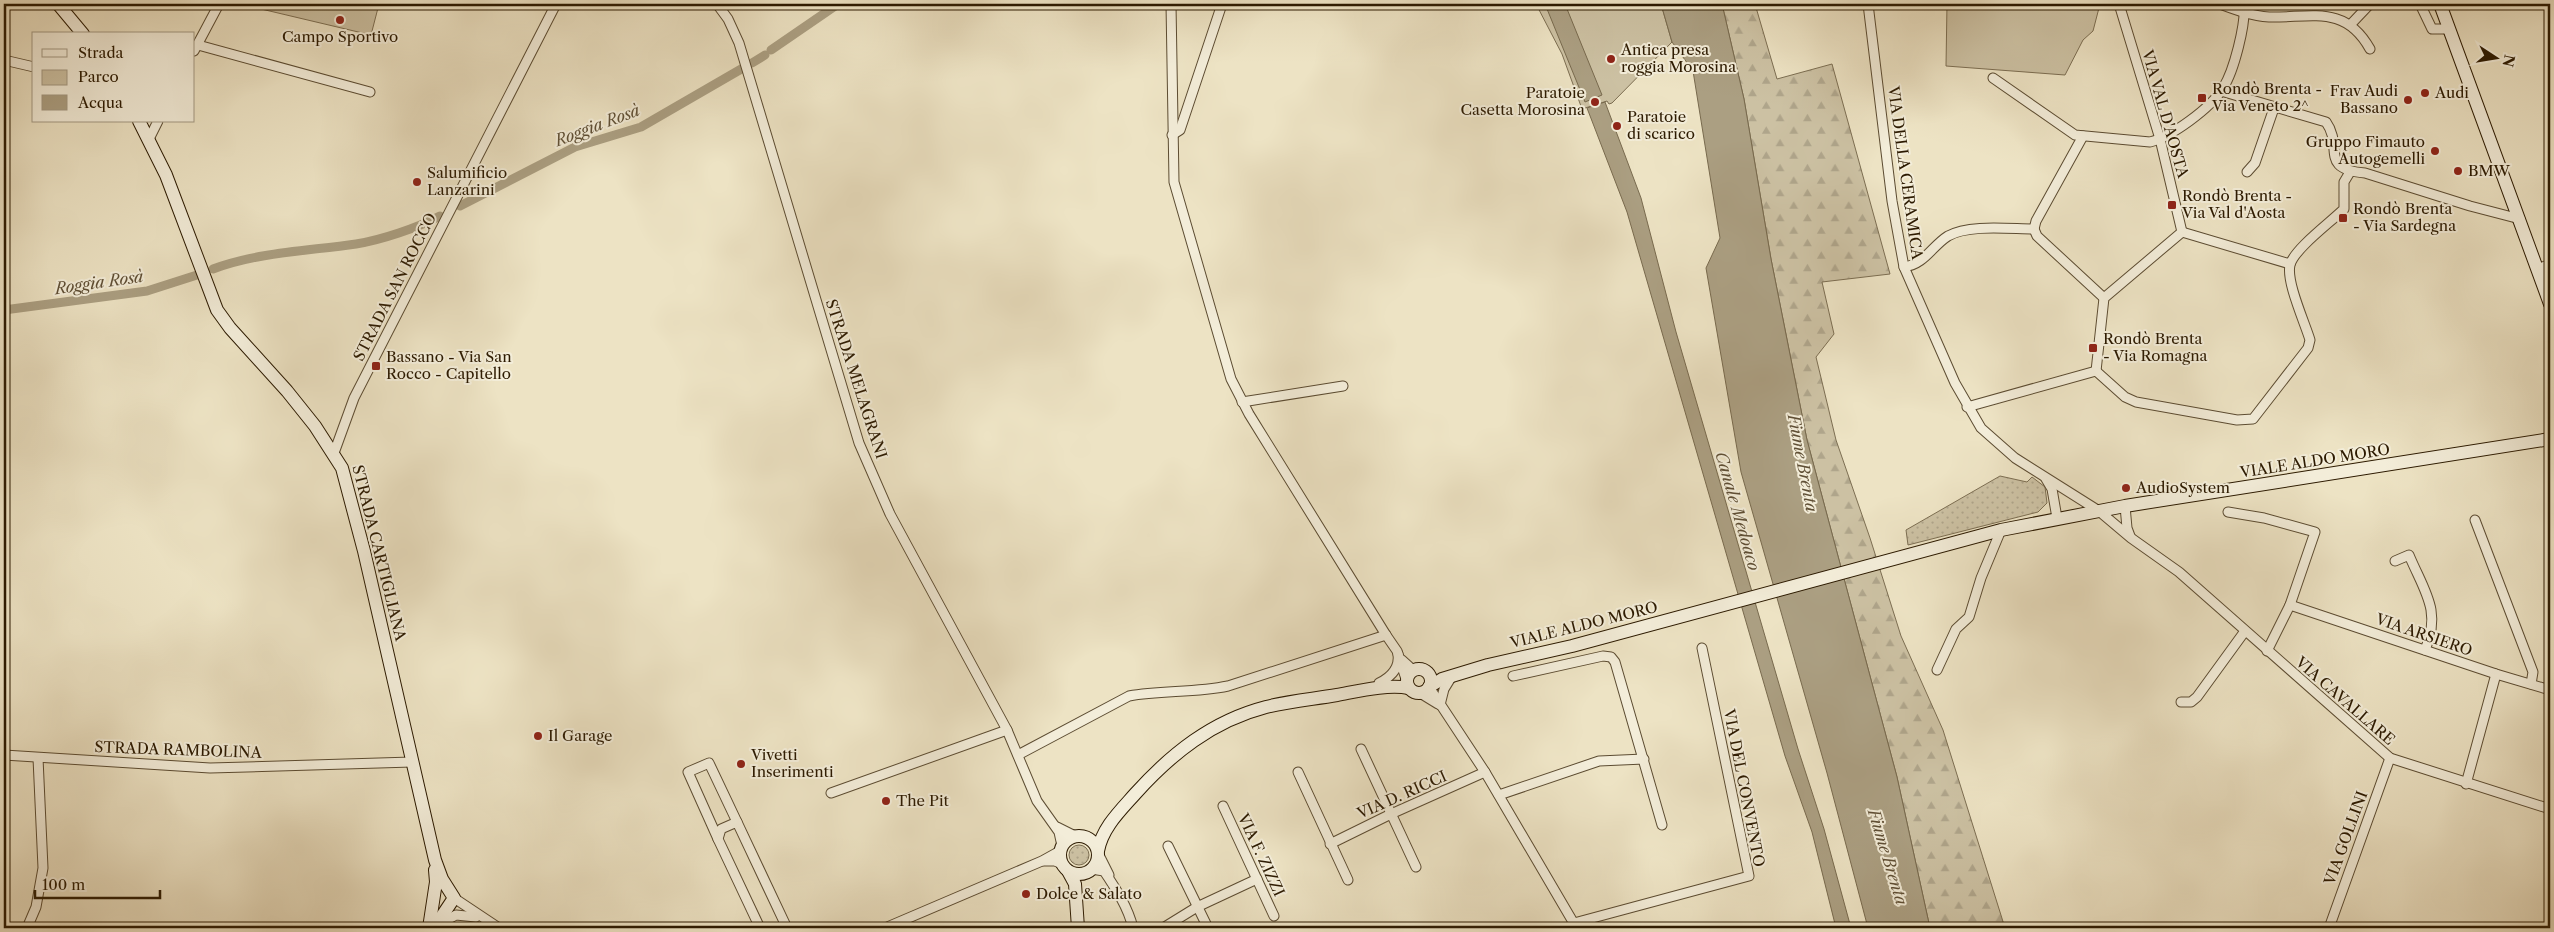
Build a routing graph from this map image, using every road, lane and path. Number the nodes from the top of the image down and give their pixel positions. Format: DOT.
graph roads {
  1 [pos="58,4"];
  2 [pos="219,4"];
  3 [pos="556,4"];
  4 [pos="717,4"];
  5 [pos="1171,4"];
  6 [pos="1222,4"];
  7 [pos="1868,4"];
  8 [pos="2119,4"];
  9 [pos="2220,4"];
  10 [pos="2370,4"];
  11 [pos="2420,4"];
  12 [pos="2440,4"];
  13 [pos="2244,8"];
  14 [pos="2351,24"];
  15 [pos="2450,30"];
  16 [pos="81,32"];
  17 [pos="196,48"];
  18 [pos="2370,49"];
  19 [pos="4,60"];
  20 [pos="32,67"];
  21 [pos="1994,78"];
  22 [pos="2221,91"];
  23 [pos="370,92"];
  24 [pos="2274,108"];
  25 [pos="140,122"];
  26 [pos="158,122"];
  27 [pos="1172,135"];
  28 [pos="2083,136"];
  29 [pos="149,139"];
  30 [pos="2160,139"];
  31 [pos="2247,172"];
  32 [pos="2350,172"];
  33 [pos="2520,218"];
  34 [pos="2034,230"];
  35 [pos="2182,232"];
  36 [pos="2290,264"];
  37 [pos="2550,264"];
  38 [pos="1904,267"];
  39 [pos="2538,269"];
  40 [pos="2104,298"];
  41 [pos="2550,304"];
  42 [pos="2096,372"];
  43 [pos="1343,386"];
  44 [pos="1242,402"];
  45 [pos="1967,407"];
  46 [pos="2549,438"];
  47 [pos="334,453"];
  48 [pos="2045,477"];
  49 [pos="2126,506"];
  50 [pos="2099,511"];
  51 [pos="2228,512"];
  52 [pos="2057,518"];
  53 [pos="2475,520"];
  54 [pos="2001,530"];
  55 [pos="2131,538"];
  56 [pos="2395,560"];
  57 [pos="2290,605"];
  58 [pos="2245,632"];
  59 [pos="1386,635"];
  60 [pos="1702,648"];
  61 [pos="2425,650"];
  62 [pos="1397,651"];
  63 [pos="2267,651"];
  64 [pos="1488,665"];
  65 [pos="1937,670"];
  66 [pos="2496,674"];
  67 [pos="1452,676"];
  68 [pos="1513,676"];
  69 [pos="1380,683"];
  70 [pos="1414,683"];
  71 [pos="2531,684"];
  72 [pos="1359,690"];
  73 [pos="2550,690"];
  74 [pos="2181,702"];
  75 [pos="1440,706"];
  76 [pos="1007,730"];
  77 [pos="1360,749"];
  78 [pos="4,755"];
  79 [pos="1018,755"];
  80 [pos="38,758"];
  81 [pos="2390,758"];
  82 [pos="1644,759"];
  83 [pos="412,762"];
  84 [pos="1298,772"];
  85 [pos="1485,772"];
  86 [pos="2466,784"];
  87 [pos="831,793"];
  88 [pos="1499,795"];
  89 [pos="1223,806"];
  90 [pos="2550,809"];
  91 [pos="1391,814"];
  92 [pos="1116,815"];
  93 [pos="737,822"];
  94 [pos="1054,824"];
  95 [pos="1662,825"];
  96 [pos="1078,835"];
  97 [pos="718,839"];
  98 [pos="1330,844"];
  99 [pos="1168,846"];
  100 [pos="1061,848"];
  101 [pos="1098,852"];
  102 [pos="435,860"];
  103 [pos="1042,861"];
  104 [pos="1065,868"];
  105 [pos="1416,868"];
  106 [pos="1089,871"];
  107 [pos="1257,879"];
  108 [pos="1110,880"];
  109 [pos="1348,880"];
  110 [pos="454,898"];
  111 [pos="1197,907"];
  112 [pos="1078,910"];
  113 [pos="1274,916"];
  114 [pos="483,920"];
  115 [pos="1575,926"];
  116 [pos="27,928"];
  117 [pos="429,928"];
  118 [pos="434,928"];
  119 [pos="499,928"];
  120 [pos="760,928"];
  121 [pos="787,928"];
  122 [pos="885,928"];
  123 [pos="1078,928"];
  124 [pos="1132,928"];
  125 [pos="1162,928"];
  126 [pos="1208,928"];
  127 [pos="2329,928"];
  1 -- 16 [label="main road"];
  2 -- 17 [label="street"];
  3 -- 47 [label="street, STRADA SAN ROCCO"];
  4 -- 76 [label="street, STRADA MELAGRANI"];
  5 -- 27 [label="street"];
  6 -- 27 [label="street"];
  7 -- 38 [label="street, VIA DELLA CERAMICA"];
  8 -- 30 [label="street, VIA VAL D'AOSTA"];
  9 -- 13 [label="street"];
  10 -- 14 [label="street"];
  11 -- 15 [label="street"];
  12 -- 15 [label="main road"];
  13 -- 14 [label="street"];
  13 -- 22 [label="street"];
  14 -- 18 [label="street"];
  15 -- 33 [label="main road"];
  17 -- 23 [label="street"];
  19 -- 20 [label="street"];
  21 -- 28 [label="street"];
  22 -- 24 [label="street"];
  22 -- 30 [label="street"];
  24 -- 31 [label="street"];
  24 -- 32 [label="street"];
  25 -- 29 [label="main road, STRADA CARTIGLIANA"];
  26 -- 29 [label="street"];
  27 -- 44 [label="street"];
  28 -- 30 [label="street"];
  28 -- 34 [label="street"];
  29 -- 47 [label="main road, STRADA CARTIGLIANA"];
  30 -- 35 [label="street, VIA VAL D'AOSTA"];
  32 -- 33 [label="street"];
  32 -- 36 [label="street"];
  33 -- 39 [label="main road"];
  34 -- 38 [label="street"];
  34 -- 40 [label="street"];
  35 -- 36 [label="street"];
  35 -- 40 [label="street"];
  36 -- 42 [label="street"];
  37 -- 39 [label="street"];
  38 -- 45 [label="street, VIA DELLA CERAMICA"];
  39 -- 41 [label="main road"];
  40 -- 42 [label="street"];
  42 -- 45 [label="street"];
  43 -- 44 [label="street"];
  44 -- 59 [label="street"];
  45 -- 48 [label="street, VIA DELLA CERAMICA"];
  46 -- 49 [label="main road, VIALE ALDO MORO"];
  47 -- 83 [label="main road, STRADA CARTIGLIANA"];
  48 -- 50 [label="street, VIA DELLA CERAMICA"];
  48 -- 52 [label="street"];
  49 -- 50 [label="main road, VIALE ALDO MORO"];
  49 -- 55 [label="street"];
  50 -- 52 [label="main road, VIALE ALDO MORO"];
  50 -- 55 [label="street, VIA CAVALLARE"];
  51 -- 57 [label="street"];
  52 -- 54 [label="main road, VIALE ALDO MORO"];
  53 -- 71 [label="street"];
  54 -- 64 [label="main road, VIALE ALDO MORO"];
  54 -- 65 [label="street"];
  55 -- 58 [label="street, VIA CAVALLARE"];
  56 -- 61 [label="street"];
  57 -- 61 [label="street, VIA ARSIERO"];
  57 -- 63 [label="street"];
  58 -- 63 [label="street, VIA CAVALLARE"];
  58 -- 74 [label="street"];
  59 -- 62 [label="street"];
  59 -- 79 [label="street"];
  60 -- 115 [label="street, VIA DEL CONVENTO"];
  61 -- 66 [label="street, VIA ARSIERO"];
  62 -- 69 [label="street, VIALE ALDO MORO"];
  62 -- 70 [label="street"];
  63 -- 81 [label="street, VIA CAVALLARE"];
  64 -- 67 [label="main road, VIALE ALDO MORO"];
  64 -- 70 [label="main road, VIALE ALDO MORO"];
  66 -- 71 [label="street, VIA ARSIERO"];
  66 -- 86 [label="street"];
  67 -- 70 [label="main road, VIALE ALDO MORO"];
  67 -- 75 [label="street"];
  68 -- 82 [label="street"];
  69 -- 70 [label="main road, VIALE ALDO MORO"];
  69 -- 72 [label="main road, VIALE ALDO MORO"];
  70 -- 72 [label="main road, VIALE ALDO MORO"];
  70 -- 75 [label="street"];
  71 -- 73 [label="street, VIA ARSIERO"];
  72 -- 92 [label="main road, VIALE ALDO MORO"];
  75 -- 85 [label="street"];
  76 -- 79 [label="street, STRADA MELAGRANI"];
  76 -- 87 [label="street"];
  77 -- 91 [label="street"];
  78 -- 80 [label="street, STRADA RAMBOLINA"];
  79 -- 94 [label="street, STRADA MELAGRANI"];
  80 -- 83 [label="street, STRADA RAMBOLINA"];
  80 -- 116 [label="street"];
  81 -- 86 [label="street, VIA CAVALLARE"];
  81 -- 127 [label="street, VIA GOLLINI"];
  82 -- 88 [label="street"];
  82 -- 95 [label="street"];
  83 -- 102 [label="main road, STRADA CARTIGLIANA"];
  84 -- 98 [label="street"];
  85 -- 88 [label="street"];
  85 -- 91 [label="street, VIA D. RICCI"];
  86 -- 90 [label="street, VIA CAVALLARE"];
  88 -- 115 [label="street"];
  89 -- 107 [label="street, VIA F. ZIZZI"];
  91 -- 98 [label="street, VIA D. RICCI"];
  91 -- 105 [label="street"];
  92 -- 96 [label="main road, VIALE ALDO MORO"];
  92 -- 101 [label="main road, VIALE ALDO MORO"];
  93 -- 97 [label="street"];
  93 -- 97 [label="street"];
  93 -- 121 [label="street"];
  94 -- 96 [label="street, STRADA MELAGRANI"];
  94 -- 100 [label="street, STRADA MELAGRANI"];
  96 -- 100 [label="main road, VIALE ALDO MORO"];
  96 -- 101 [label="main road"];
  97 -- 120 [label="street"];
  98 -- 109 [label="street"];
  99 -- 111 [label="street"];
  100 -- 103 [label="street"];
  100 -- 104 [label="main road, VIALE ALDO MORO"];
  101 -- 106 [label="main road, VIALE ALDO MORO"];
  101 -- 108 [label="street"];
  102 -- 110 [label="main road, STRADA CARTIGLIANA"];
  102 -- 117 [label="main road"];
  103 -- 104 [label="street"];
  103 -- 122 [label="street"];
  104 -- 106 [label="main road"];
  104 -- 112 [label="main road, VIALE ALDO MORO"];
  106 -- 108 [label="street"];
  106 -- 112 [label="main road, VIALE ALDO MORO"];
  107 -- 111 [label="street"];
  107 -- 113 [label="street, VIA F. ZIZZI"];
  108 -- 124 [label="street"];
  110 -- 114 [label="street, STRADA CARTIGLIANA"];
  110 -- 118 [label="main road"];
  111 -- 125 [label="street"];
  111 -- 126 [label="street"];
  112 -- 123 [label="main road, VIALE ALDO MORO"];
  114 -- 118 [label="street"];
  114 -- 119 [label="street, STRADA CARTIGLIANA"];
}
